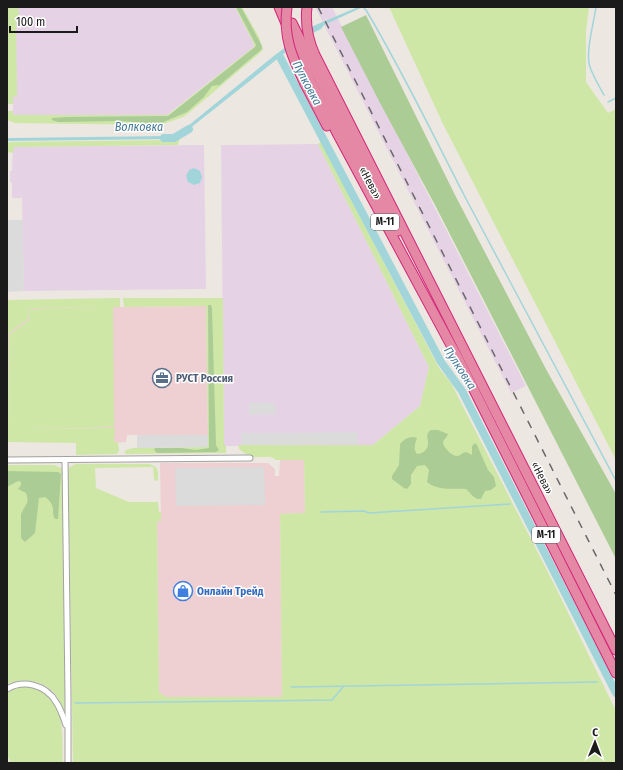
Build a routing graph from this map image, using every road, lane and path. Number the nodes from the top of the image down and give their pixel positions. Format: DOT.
graph roads {
  1 [pos="279,7"];
  2 [pos="286,7"];
  3 [pos="307,7"];
  4 [pos="315,80"];
  5 [pos="250,458"];
  6 [pos="7,460"];
  7 [pos="65,460"];
  8 [pos="616,650"];
  9 [pos="616,673"];
  10 [pos="7,689"];
  11 [pos="67,727"];
  12 [pos="68,763"];
  1 -- 4 [label="highway"];
  2 -- 4 [label="highway"];
  2 -- 4 [label="highway, bridge"];
  3 -- 4 [label="highway"];
  4 -- 8 [label="highway, «Нева» / М-11"];
  4 -- 9 [label="highway, «Нева» / М-11"];
  5 -- 7 [label="street"];
  6 -- 7 [label="street"];
  7 -- 11 [label="street"];
  10 -- 11 [label="street"];
  11 -- 12 [label="street"];
}
